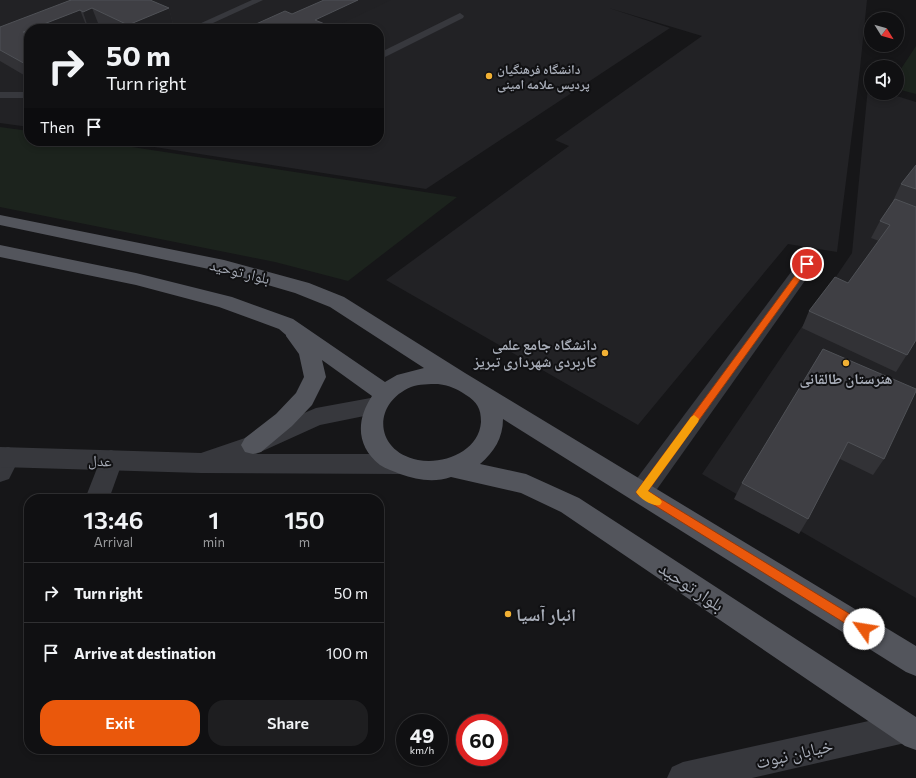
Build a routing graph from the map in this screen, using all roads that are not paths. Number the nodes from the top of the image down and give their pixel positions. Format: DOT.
graph roads {
  1 [pos="259,0"];
  2 [pos="460,16"];
  3 [pos="204,24"];
  4 [pos="384,54"];
  5 [pos="0,95"];
  6 [pos="24,95"];
  7 [pos="0,220"];
  8 [pos="0,251"];
  9 [pos="807,264"];
  10 [pos="286,324"];
  11 [pos="457,379"];
  12 [pos="480,393"];
  13 [pos="380,400"];
  14 [pos="254,445"];
  15 [pos="111,460"];
  16 [pos="3,462"];
  17 [pos="201,463"];
  18 [pos="399,464"];
  19 [pos="454,468"];
  20 [pos="641,492"];
  21 [pos="99,494"];
  22 [pos="916,662"];
  23 [pos="910,731"];
  24 [pos="683,778"];
  1 -- 3 [label="lane"];
  2 -- 4 [label="lane"];
  5 -- 6 [label="lane"];
  7 -- 11 [label="main road, بلوار توحید"];
  8 -- 10 [label="main road"];
  9 -- 20 [label="street"];
  10 -- 13 [label="main road"];
  10 -- 14 [label="main road"];
  11 -- 12 [label="main road"];
  11 -- 13 [label="main road"];
  12 -- 19 [label="main road"];
  12 -- 20 [label="main road"];
  13 -- 14 [label="street, عدل"];
  13 -- 18 [label="main road"];
  14 -- 17 [label="street, عدل"];
  15 -- 16 [label="street, عدل"];
  15 -- 17 [label="street, عدل"];
  15 -- 21 [label="street"];
  17 -- 18 [label="street, عدل"];
  18 -- 19 [label="main road"];
  19 -- 23 [label="main road, بلوار توحید"];
  20 -- 22 [label="main road"];
  23 -- 24 [label="street, خیابان نبوت"];
}
